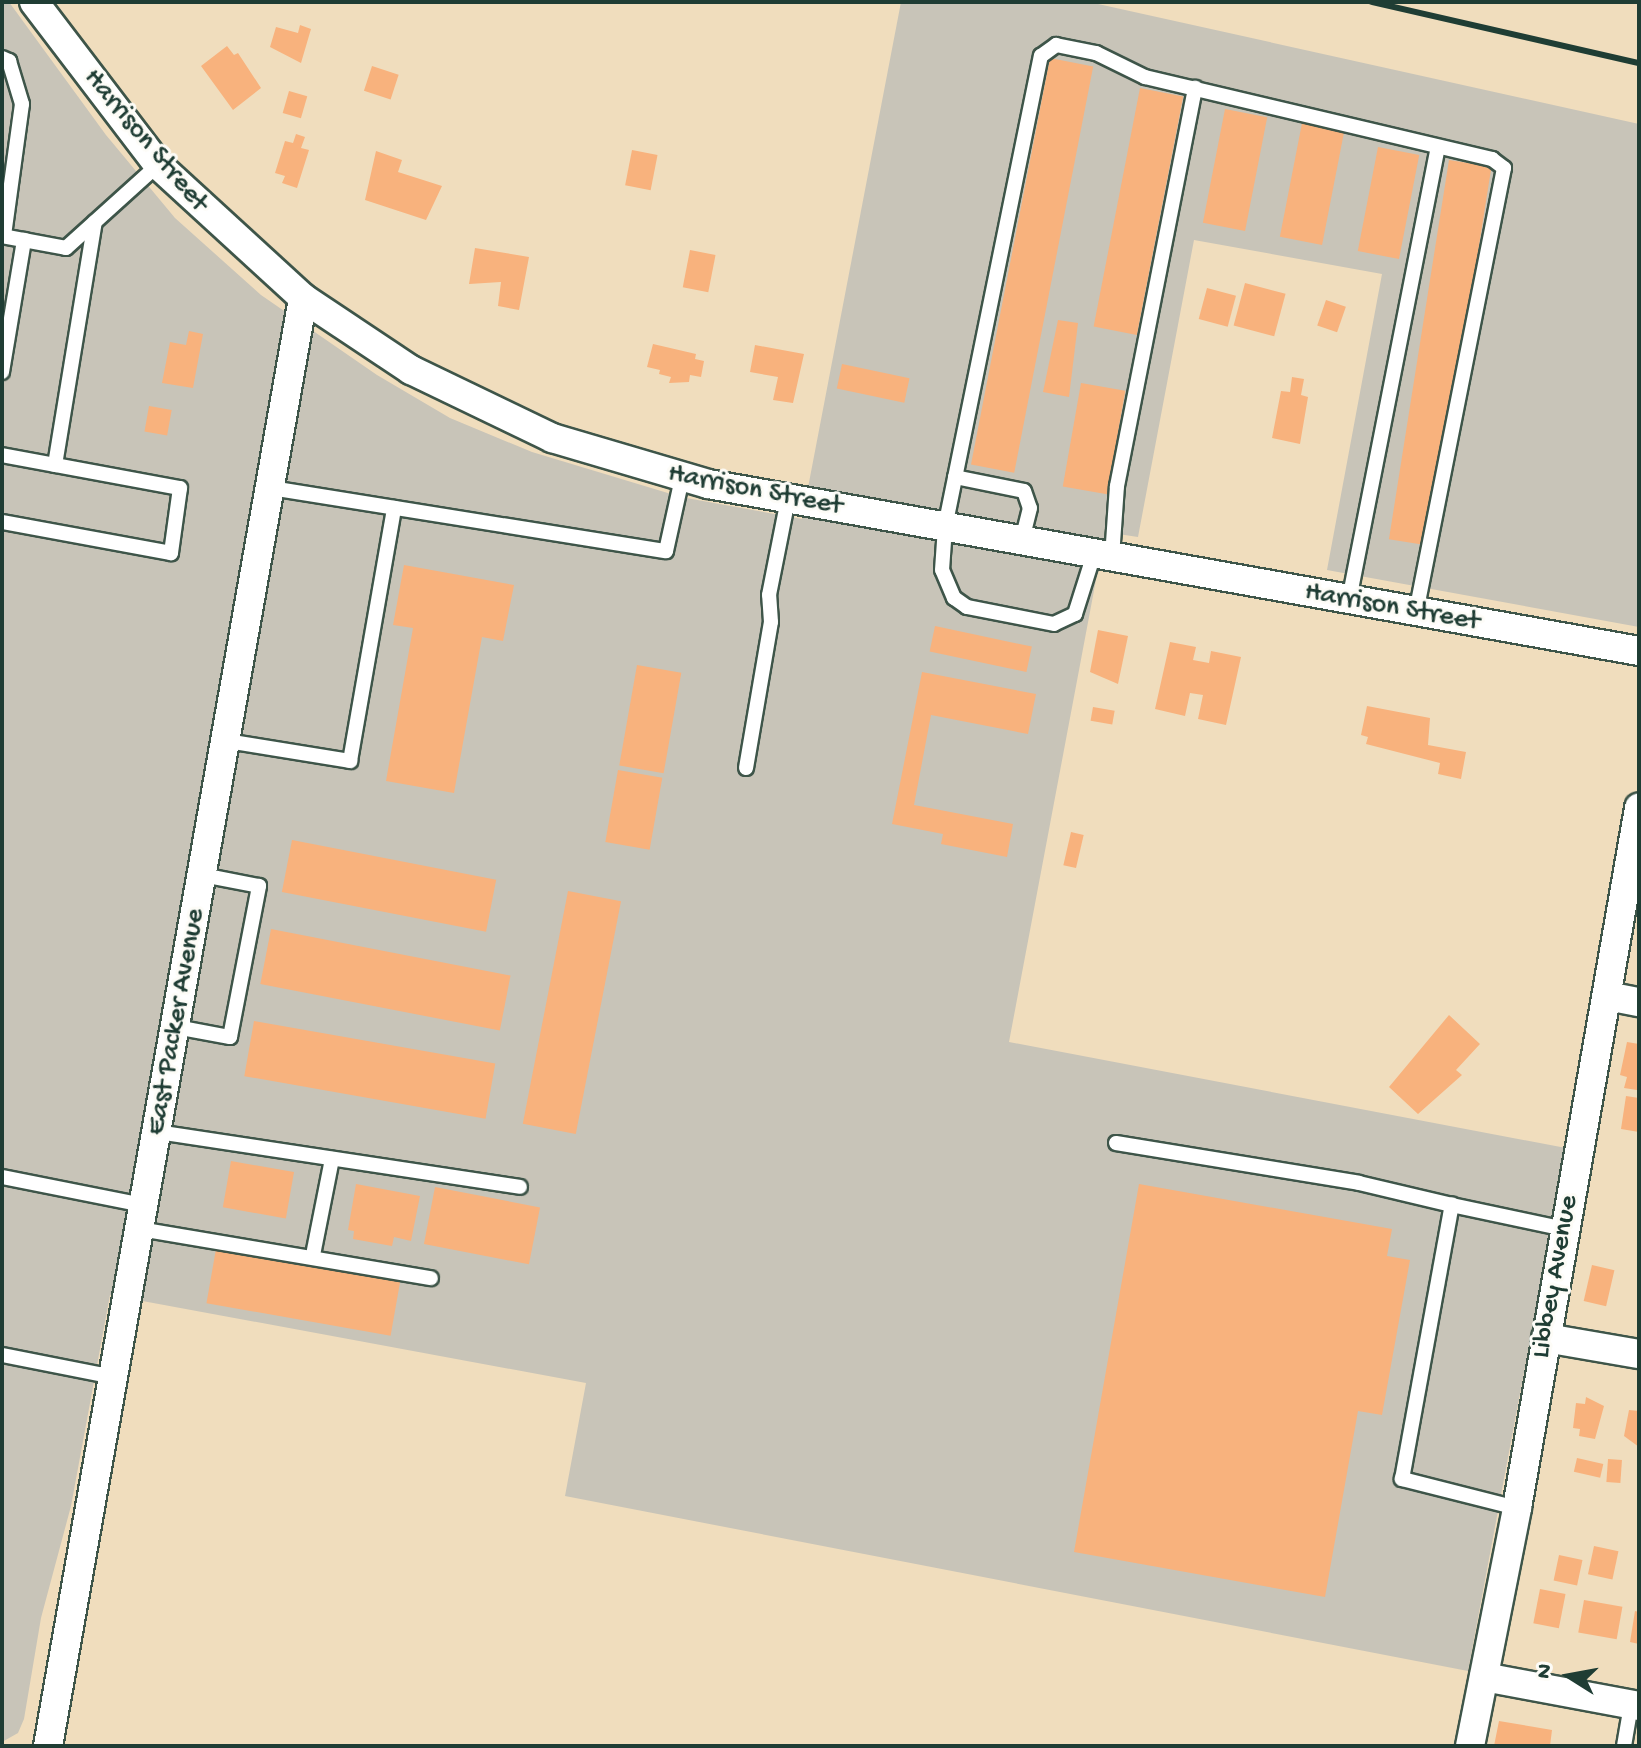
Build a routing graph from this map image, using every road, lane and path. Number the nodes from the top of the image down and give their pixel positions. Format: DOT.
graph roads {
  1 [pos="34,2"];
  2 [pos="2,58"];
  3 [pos="1195,88"];
  4 [pos="1438,148"];
  5 [pos="158,165"];
  6 [pos="95,222"];
  7 [pos="3,236"];
  8 [pos="24,240"];
  9 [pos="303,298"];
  10 [pos="2,372"];
  11 [pos="2,455"];
  12 [pos="55,465"];
  13 [pos="955,477"];
  14 [pos="682,478"];
  15 [pos="271,488"];
  16 [pos="788,499"];
  17 [pos="394,508"];
  18 [pos="2,522"];
  19 [pos="945,527"];
  20 [pos="1022,541"];
  21 [pos="1103,556"];
  22 [pos="1349,600"];
  23 [pos="1416,612"];
  24 [pos="1639,651"];
  25 [pos="227,741"];
  26 [pos="746,768"];
  27 [pos="1639,808"];
  28 [pos="203,875"];
  29 [pos="1607,996"];
  30 [pos="1639,1002"];
  31 [pos="176,1027"];
  32 [pos="157,1132"];
  33 [pos="1116,1143"];
  34 [pos="332,1159"];
  35 [pos="2,1177"];
  36 [pos="520,1187"];
  37 [pos="1452,1205"];
  38 [pos="142,1217"];
  39 [pos="1565,1229"];
  40 [pos="313,1255"];
  41 [pos="431,1278"];
  42 [pos="1546,1338"];
  43 [pos="1639,1354"];
  44 [pos="2,1355"];
  45 [pos="114,1377"];
  46 [pos="1517,1508"];
  47 [pos="1484,1677"];
  48 [pos="1635,1706"];
  49 [pos="48,1746"];
  50 [pos="1470,1746"];
  51 [pos="1624,1746"];
  1 -- 5 [label="street, Harrison Street"];
  2 -- 7 [label="lane"];
  3 -- 4 [label="lane"];
  3 -- 13 [label="lane"];
  3 -- 21 [label="lane"];
  4 -- 22 [label="lane"];
  4 -- 23 [label="lane"];
  5 -- 6 [label="lane"];
  5 -- 9 [label="street, Harrison Street"];
  6 -- 8 [label="lane"];
  6 -- 12 [label="lane"];
  7 -- 8 [label="lane"];
  8 -- 10 [label="lane"];
  9 -- 14 [label="street, Harrison Street"];
  9 -- 15 [label="street, East Packer Avenue"];
  11 -- 12 [label="lane"];
  12 -- 18 [label="lane"];
  13 -- 19 [label="lane"];
  13 -- 20 [label="lane"];
  14 -- 16 [label="street, Harrison Street"];
  14 -- 17 [label="lane"];
  15 -- 17 [label="lane"];
  15 -- 25 [label="street, East Packer Avenue"];
  16 -- 19 [label="street, Harrison Street"];
  16 -- 26 [label="lane"];
  17 -- 25 [label="lane"];
  19 -- 20 [label="street, Harrison Street"];
  19 -- 21 [label="lane"];
  20 -- 21 [label="street, Harrison Street"];
  21 -- 22 [label="street, Harrison Street"];
  22 -- 23 [label="street, Harrison Street"];
  23 -- 24 [label="street, Harrison Street"];
  25 -- 28 [label="street, East Packer Avenue"];
  27 -- 29 [label="street, Libbey Avenue"];
  28 -- 31 [label="street, East Packer Avenue"];
  28 -- 31 [label="lane"];
  29 -- 30 [label="street"];
  29 -- 39 [label="street, Libbey Avenue"];
  31 -- 32 [label="street, East Packer Avenue"];
  32 -- 34 [label="lane"];
  32 -- 38 [label="street, East Packer Avenue"];
  33 -- 37 [label="lane"];
  34 -- 36 [label="lane"];
  34 -- 40 [label="lane"];
  35 -- 38 [label="lane"];
  37 -- 39 [label="lane"];
  37 -- 46 [label="lane"];
  38 -- 40 [label="lane"];
  38 -- 45 [label="street, East Packer Avenue"];
  39 -- 42 [label="street, Libbey Avenue"];
  40 -- 41 [label="lane"];
  42 -- 43 [label="street"];
  42 -- 46 [label="street, Libbey Avenue"];
  44 -- 45 [label="lane"];
  45 -- 49 [label="street, East Packer Avenue"];
  46 -- 47 [label="street, Libbey Avenue"];
  47 -- 48 [label="street"];
  47 -- 50 [label="street, Libbey Avenue"];
  48 -- 51 [label="lane"];
}
